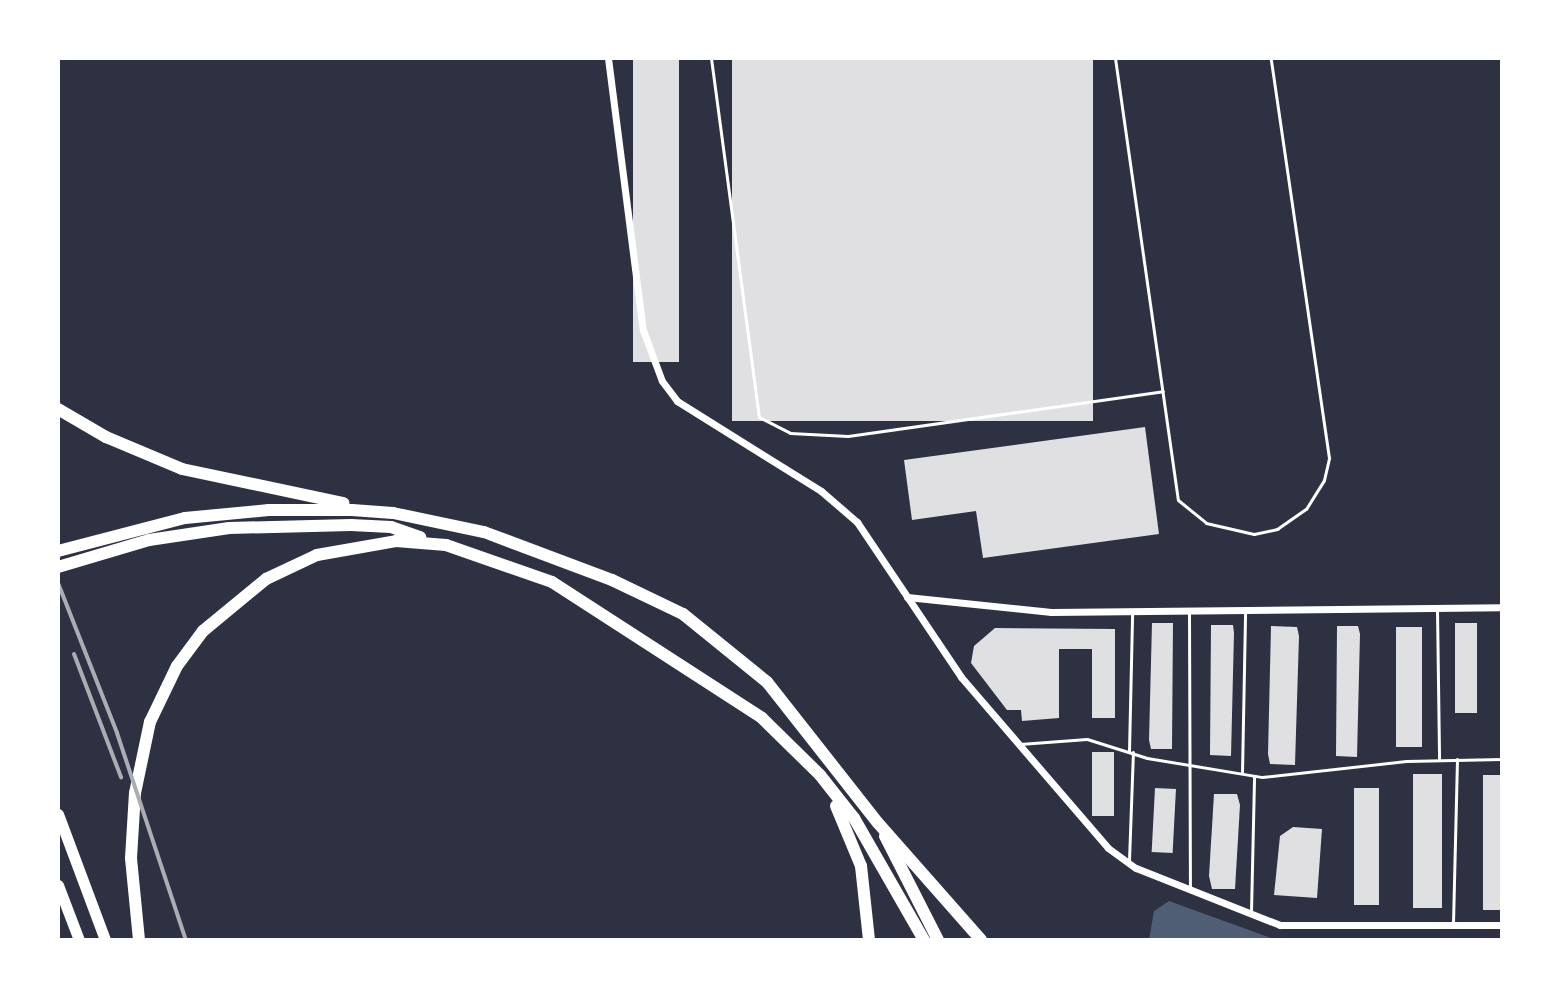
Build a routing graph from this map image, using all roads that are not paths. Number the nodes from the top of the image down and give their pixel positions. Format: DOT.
graph roads {
  1 [pos="608,58"];
  2 [pos="711,58"];
  3 [pos="1115,58"];
  4 [pos="1271,58"];
  5 [pos="1163,391"];
  6 [pos="58,409"];
  7 [pos="393,513"];
  8 [pos="446,545"];
  9 [pos="58,551"];
  10 [pos="58,567"];
  11 [pos="907,597"];
  12 [pos="1437,607"];
  13 [pos="1502,607"];
  14 [pos="1245,608"];
  15 [pos="1189,609"];
  16 [pos="1132,611"];
  17 [pos="1019,745"];
  18 [pos="1131,752"];
  19 [pos="1457,759"];
  20 [pos="1502,759"];
  21 [pos="1439,760"];
  22 [pos="1188,765"];
  23 [pos="1242,773"];
  24 [pos="820,775"];
  25 [pos="1254,775"];
  26 [pos="58,814"];
  27 [pos="878,823"];
  28 [pos="1129,864"];
  29 [pos="58,885"];
  30 [pos="1190,890"];
  31 [pos="1251,916"];
  32 [pos="1453,925"];
  33 [pos="1502,925"];
  34 [pos="79,940"];
  35 [pos="105,940"];
  36 [pos="139,940"];
  37 [pos="869,940"];
  38 [pos="924,940"];
  39 [pos="938,940"];
  40 [pos="981,940"];
  1 -- 11 [label="street"];
  2 -- 5 [label="lane"];
  3 -- 5 [label="lane"];
  4 -- 5 [label="lane"];
  6 -- 7 [label="highway"];
  7 -- 9 [label="highway"];
  7 -- 27 [label="highway"];
  8 -- 10 [label="highway"];
  8 -- 24 [label="highway"];
  8 -- 36 [label="highway"];
  11 -- 16 [label="street"];
  11 -- 17 [label="street"];
  12 -- 13 [label="street"];
  12 -- 14 [label="street"];
  12 -- 21 [label="lane"];
  14 -- 15 [label="street"];
  14 -- 23 [label="lane"];
  15 -- 16 [label="street"];
  15 -- 22 [label="lane"];
  16 -- 18 [label="lane"];
  17 -- 18 [label="lane"];
  17 -- 28 [label="street"];
  18 -- 22 [label="lane"];
  18 -- 28 [label="lane"];
  19 -- 20 [label="lane"];
  19 -- 21 [label="lane"];
  19 -- 32 [label="lane"];
  21 -- 25 [label="lane"];
  22 -- 23 [label="lane"];
  22 -- 30 [label="lane"];
  23 -- 25 [label="lane"];
  24 -- 37 [label="highway"];
  24 -- 38 [label="highway"];
  25 -- 31 [label="lane"];
  26 -- 35 [label="highway"];
  27 -- 39 [label="highway"];
  27 -- 40 [label="highway"];
  28 -- 30 [label="street"];
  29 -- 34 [label="highway"];
  30 -- 31 [label="street"];
  31 -- 32 [label="street"];
  32 -- 33 [label="street"];
}
